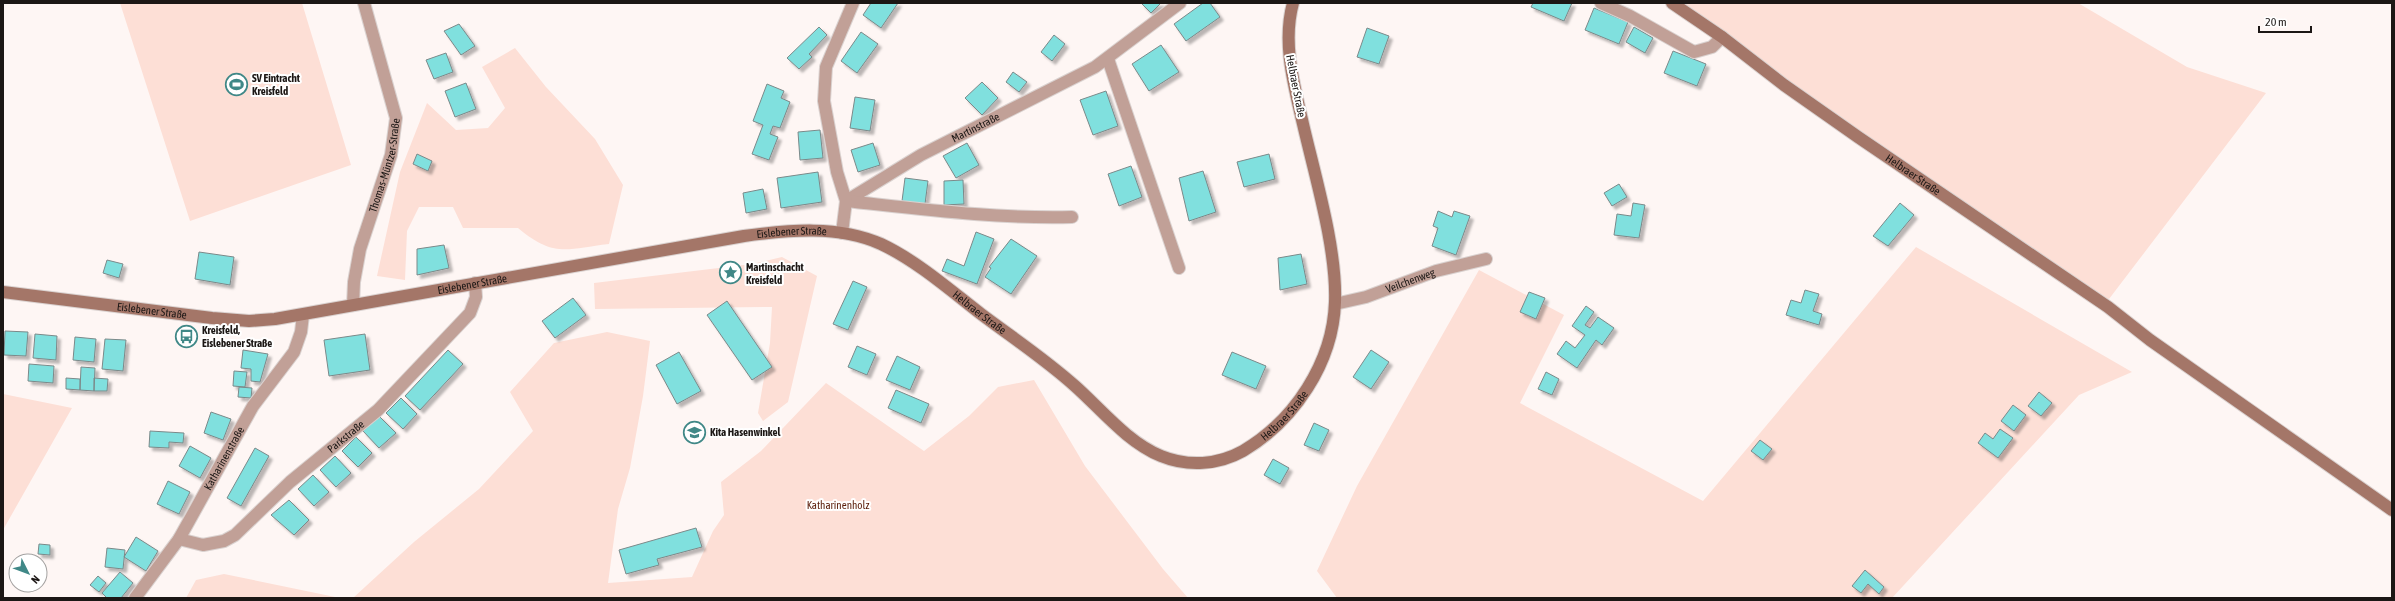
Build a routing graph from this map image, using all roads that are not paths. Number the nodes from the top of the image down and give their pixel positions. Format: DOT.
graph roads {
  1 [pos="364,3"];
  2 [pos="853,3"];
  3 [pos="1180,3"];
  4 [pos="1293,3"];
  5 [pos="1601,3"];
  6 [pos="1672,3"];
  7 [pos="1722,37"];
  8 [pos="1108,59"];
  9 [pos="846,201"];
  10 [pos="1072,217"];
  11 [pos="842,233"];
  12 [pos="1486,259"];
  13 [pos="1179,268"];
  14 [pos="931,277"];
  15 [pos="475,283"];
  16 [pos="3,292"];
  17 [pos="1335,304"];
  18 [pos="353,305"];
  19 [pos="303,314"];
  20 [pos="2392,510"];
  21 [pos="179,539"];
  22 [pos="135,598"];
  1 -- 18 [label="street, Thomas-Müntzer-Straße"];
  2 -- 9 [label="street"];
  3 -- 8 [label="street, Martinstraße"];
  4 -- 17 [label="main road, Helbraer Straße"];
  5 -- 7 [label="street"];
  6 -- 7 [label="main road, Helbraer Straße"];
  7 -- 20 [label="main road, Helbraer Straße"];
  8 -- 9 [label="street, Martinstraße"];
  8 -- 13 [label="street"];
  9 -- 10 [label="street"];
  9 -- 11 [label="street"];
  11 -- 14 [label="main road, Eislebener Straße"];
  11 -- 15 [label="main road, Eislebener Straße"];
  12 -- 17 [label="street, Veilchenweg"];
  14 -- 17 [label="main road, Helbraer Straße"];
  15 -- 18 [label="main road, Eislebener Straße"];
  15 -- 21 [label="street, Parkstraße"];
  16 -- 19 [label="main road, Eislebener Straße"];
  18 -- 19 [label="main road, Eislebener Straße"];
  19 -- 21 [label="street, Katharinenstraße"];
  21 -- 22 [label="street, Katharinenstraße"];
}
